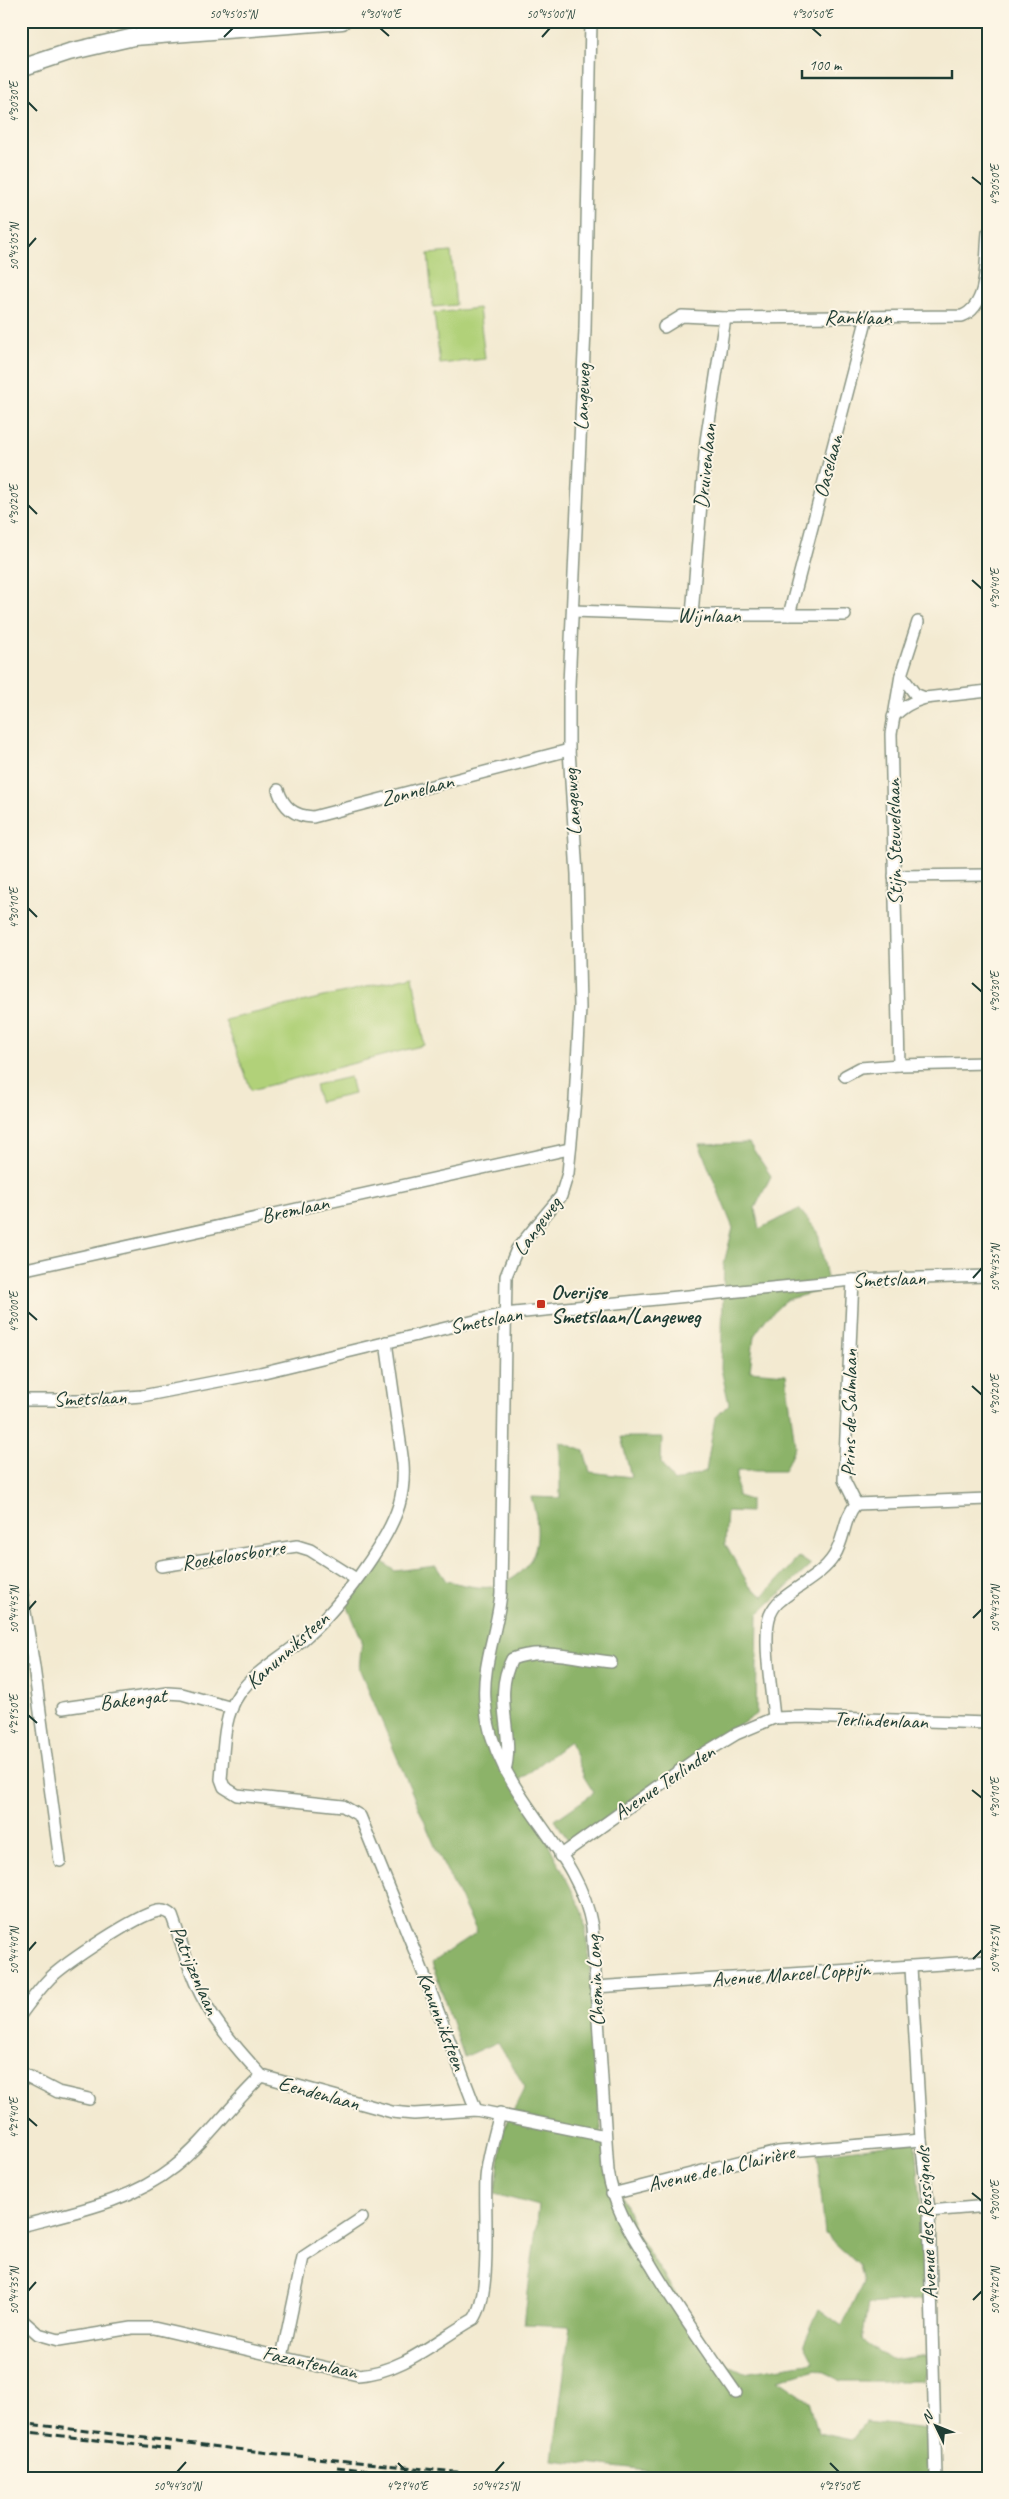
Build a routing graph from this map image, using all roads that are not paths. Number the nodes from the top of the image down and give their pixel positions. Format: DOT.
graph roads {
  1 [pos="342,21"];
  2 [pos="591,21"];
  3 [pos="21,68"];
  4 [pos="988,233"];
  5 [pos="867,317"];
  6 [pos="725,318"];
  7 [pos="664,327"];
  8 [pos="573,611"];
  9 [pos="692,615"];
  10 [pos="789,615"];
  11 [pos="845,615"];
  12 [pos="918,622"];
  13 [pos="901,676"];
  14 [pos="988,691"];
  15 [pos="925,698"];
  16 [pos="893,717"];
  17 [pos="569,750"];
  18 [pos="278,790"];
  19 [pos="894,876"];
  20 [pos="988,876"];
  21 [pos="988,1063"];
  22 [pos="899,1065"];
  23 [pos="845,1076"];
  24 [pos="569,1149"];
  25 [pos="21,1270"];
  26 [pos="988,1276"];
  27 [pos="853,1280"];
  28 [pos="504,1314"];
  29 [pos="386,1342"];
  30 [pos="21,1400"];
  31 [pos="988,1499"];
  32 [pos="856,1504"];
  33 [pos="501,1562"];
  34 [pos="161,1566"];
  35 [pos="356,1579"];
  36 [pos="21,1588"];
  37 [pos="611,1662"];
  38 [pos="63,1708"];
  39 [pos="232,1708"];
  40 [pos="774,1718"];
  41 [pos="988,1723"];
  42 [pos="505,1770"];
  43 [pos="560,1856"];
  44 [pos="60,1860"];
  45 [pos="988,1961"];
  46 [pos="911,1968"];
  47 [pos="594,1986"];
  48 [pos="21,2014"];
  49 [pos="21,2073"];
  50 [pos="262,2076"];
  51 [pos="88,2099"];
  52 [pos="476,2110"];
  53 [pos="500,2113"];
  54 [pos="605,2136"];
  55 [pos="921,2140"];
  56 [pos="612,2194"];
  57 [pos="988,2206"];
  58 [pos="929,2211"];
  59 [pos="362,2218"];
  60 [pos="21,2226"];
  61 [pos="21,2319"];
  62 [pos="282,2357"];
  63 [pos="736,2393"];
  64 [pos="936,2478"];
  1 -- 3 [label="street"];
  2 -- 8 [label="street, Langeweg"];
  4 -- 5 [label="street, Ranklaan"];
  5 -- 6 [label="street, Ranklaan"];
  5 -- 10 [label="street, Oaselaan"];
  6 -- 7 [label="street, Ranklaan"];
  6 -- 9 [label="street, Druivenlaan"];
  8 -- 9 [label="street, Wijnlaan"];
  8 -- 17 [label="street, Langeweg"];
  9 -- 10 [label="street, Wijnlaan"];
  10 -- 11 [label="street, Wijnlaan"];
  12 -- 13 [label="street, Stijn Steuvelslaan"];
  13 -- 15 [label="street"];
  13 -- 16 [label="street, Stijn Steuvelslaan"];
  14 -- 15 [label="street"];
  15 -- 16 [label="street"];
  16 -- 19 [label="street, Stijn Steuvelslaan"];
  17 -- 18 [label="street, Zonnelaan"];
  17 -- 24 [label="street, Langeweg"];
  19 -- 20 [label="street"];
  19 -- 22 [label="street, Stijn Steuvelslaan"];
  21 -- 22 [label="street"];
  22 -- 23 [label="street"];
  24 -- 25 [label="street, Bremlaan"];
  24 -- 28 [label="street, Langeweg"];
  26 -- 27 [label="street, Smetslaan"];
  27 -- 28 [label="street, Smetslaan"];
  27 -- 32 [label="street, Prins de Salmlaan"];
  28 -- 29 [label="street, Smetslaan"];
  28 -- 33 [label="street, Langeweg"];
  29 -- 30 [label="street, Smetslaan"];
  29 -- 35 [label="street, Kanunniksteen"];
  31 -- 32 [label="street"];
  32 -- 40 [label="street, Prins de Salmlaan"];
  33 -- 42 [label="street, Chemin Long"];
  34 -- 35 [label="street, Roekeloosborre"];
  35 -- 39 [label="street, Kanunniksteen"];
  36 -- 44 [label="street"];
  37 -- 42 [label="street"];
  38 -- 39 [label="street, Bakengat"];
  39 -- 52 [label="street, Kanunniksteen"];
  40 -- 41 [label="street, Terlindenlaan"];
  40 -- 43 [label="street, Avenue Terlinden"];
  42 -- 43 [label="street, Chemin Long"];
  43 -- 47 [label="street, Chemin Long"];
  45 -- 46 [label="street, Avenue Marcel Coppijn"];
  46 -- 47 [label="street, Avenue Marcel Coppijn"];
  46 -- 55 [label="street, Avenue des Rossignols"];
  47 -- 54 [label="street, Chemin Long"];
  48 -- 50 [label="street, Patrijzenlaan"];
  49 -- 51 [label="street"];
  50 -- 52 [label="street, Eendenlaan"];
  50 -- 60 [label="street, Eendenlaan"];
  52 -- 53 [label="street, Eendenlaan"];
  53 -- 54 [label="street, Eendenlaan"];
  53 -- 62 [label="street, Fazantenlaan"];
  54 -- 56 [label="street, Chemin Long"];
  55 -- 56 [label="street, Avenue de la Clairière"];
  55 -- 58 [label="street, Avenue des Rossignols"];
  56 -- 63 [label="street, Chemin Long"];
  57 -- 58 [label="street"];
  58 -- 64 [label="street, Avenue des Rossignols"];
  59 -- 62 [label="street"];
  61 -- 62 [label="street, Fazantenlaan"];
}
